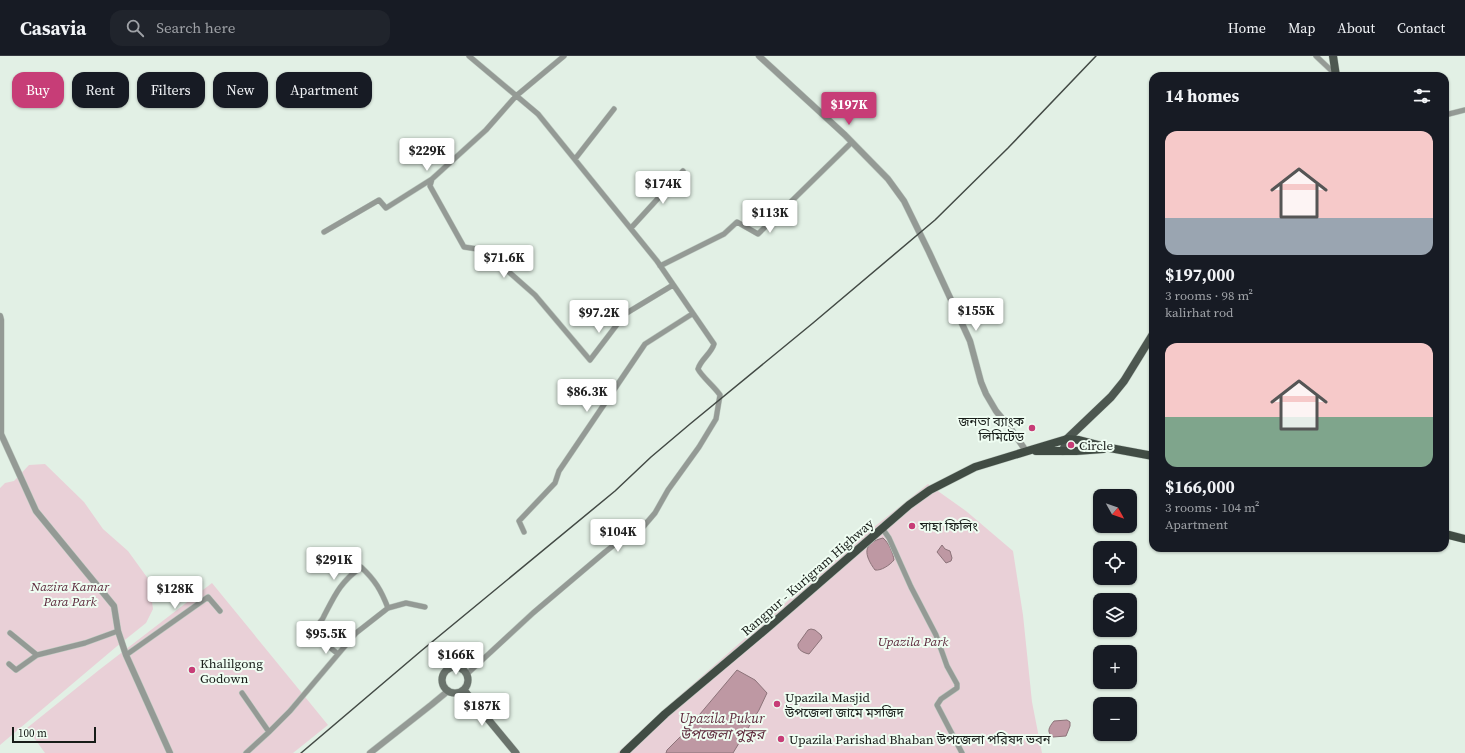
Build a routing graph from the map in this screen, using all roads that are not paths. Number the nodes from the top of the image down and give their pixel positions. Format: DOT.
graph roads {
  1 [pos="469,56"];
  2 [pos="564,56"];
  3 [pos="759,56"];
  4 [pos="1316,56"];
  5 [pos="1333,56"];
  6 [pos="1333,72"];
  7 [pos="1336,72"];
  8 [pos="516,96"];
  9 [pos="614,109"];
  10 [pos="1465,110"];
  11 [pos="1449,114"];
  12 [pos="852,142"];
  13 [pos="575,159"];
  14 [pos="683,171"];
  15 [pos="659,178"];
  16 [pos="432,179"];
  17 [pos="667,188"];
  18 [pos="630,228"];
  19 [pos="324,232"];
  20 [pos="660,266"];
  21 [pos="673,285"];
  22 [pos="692,314"];
  23 [pos="0,316"];
  24 [pos="1149,340"];
  25 [pos="1,348"];
  26 [pos="1082,424"];
  27 [pos="1067,439"];
  28 [pos="1078,440"];
  29 [pos="1110,448"];
  30 [pos="1026,451"];
  31 [pos="1063,451"];
  32 [pos="1076,451"];
  33 [pos="1149,455"];
  34 [pos="882,528"];
  35 [pos="524,532"];
  36 [pos="1449,535"];
  37 [pos="1465,539"];
  38 [pos="425,607"];
  39 [pos="388,608"];
  40 [pos="220,611"];
  41 [pos="118,632"];
  42 [pos="10,633"];
  43 [pos="338,654"];
  44 [pos="37,655"];
  45 [pos="126,655"];
  46 [pos="9,664"];
  47 [pos="467,674"];
  48 [pos="464,690"];
  49 [pos="448,691"];
  50 [pos="242,693"];
  51 [pos="269,732"];
  52 [pos="170,753"];
  53 [pos="246,753"];
  54 [pos="370,753"];
  55 [pos="516,753"];
  56 [pos="624,753"];
  57 [pos="962,753"];
  1 -- 8 [label="street"];
  2 -- 8 [label="street"];
  3 -- 12 [label="street"];
  4 -- 6 [label="street"];
  5 -- 7 [label="main road"];
  8 -- 13 [label="street"];
  8 -- 16 [label="street"];
  9 -- 13 [label="street"];
  10 -- 11 [label="street"];
  12 -- 20 [label="street"];
  12 -- 30 [label="street"];
  13 -- 18 [label="street"];
  14 -- 17 [label="street"];
  15 -- 17 [label="street"];
  16 -- 19 [label="street"];
  16 -- 21 [label="street"];
  17 -- 18 [label="street"];
  18 -- 20 [label="street"];
  20 -- 21 [label="street"];
  21 -- 22 [label="street"];
  22 -- 35 [label="street"];
  22 -- 47 [label="street"];
  23 -- 25 [label="street"];
  24 -- 26 [label="main road"];
  25 -- 41 [label="street"];
  26 -- 27 [label="main road"];
  26 -- 28 [label="main road"];
  27 -- 28 [label="highway"];
  27 -- 30 [label="highway, Rangpur - Kurigram Highway"];
  27 -- 31 [label="main road"];
  28 -- 29 [label="highway"];
  28 -- 32 [label="main road"];
  29 -- 32 [label="highway"];
  29 -- 33 [label="highway"];
  30 -- 31 [label="highway"];
  30 -- 34 [label="highway, Rangpur - Kurigram Highway"];
  31 -- 32 [label="highway"];
  34 -- 56 [label="highway, Rangpur - Kurigram Highway"];
  34 -- 57 [label="street"];
  36 -- 37 [label="highway"];
  38 -- 39 [label="street"];
  39 -- 43 [label="street"];
  39 -- 43 [label="street"];
  40 -- 45 [label="street"];
  41 -- 44 [label="street"];
  41 -- 45 [label="street"];
  42 -- 44 [label="street"];
  43 -- 51 [label="street"];
  44 -- 46 [label="street"];
  45 -- 52 [label="street"];
  47 -- 48 [label="main road"];
  47 -- 49 [label="main road"];
  48 -- 49 [label="main road"];
  48 -- 55 [label="main road"];
  49 -- 54 [label="street"];
  50 -- 51 [label="street"];
  51 -- 53 [label="street"];
}
